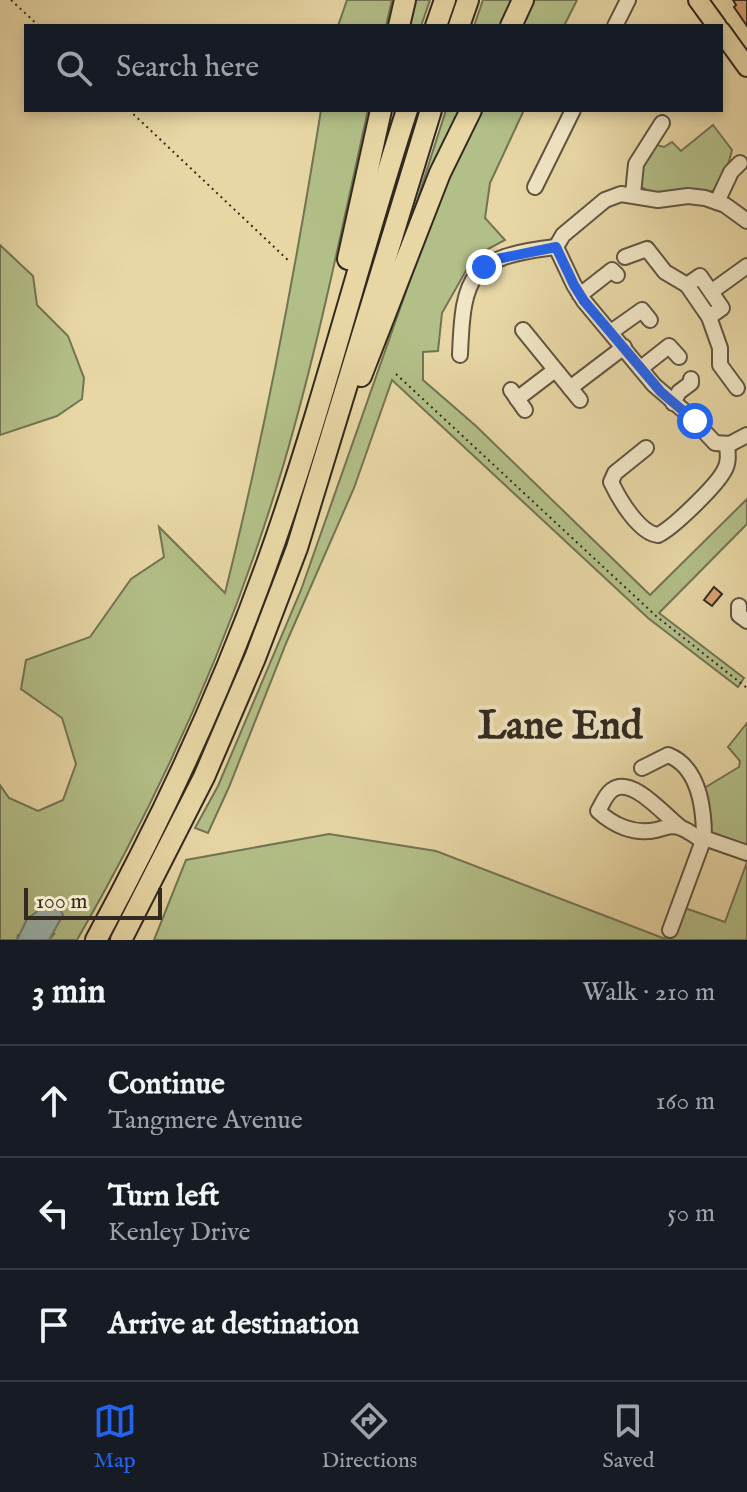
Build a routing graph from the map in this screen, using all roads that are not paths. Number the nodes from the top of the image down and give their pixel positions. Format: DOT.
graph roads {
  1 [pos="405,0"];
  2 [pos="445,0"];
  3 [pos="468,0"];
  4 [pos="523,0"];
  5 [pos="628,0"];
  6 [pos="698,0"];
  7 [pos="399,24"];
  8 [pos="437,24"];
  9 [pos="460,24"];
  10 [pos="512,24"];
  11 [pos="616,24"];
  12 [pos="716,24"];
  13 [pos="723,34"];
  14 [pos="747,67"];
  15 [pos="381,112"];
  16 [pos="406,112"];
  17 [pos="430,112"];
  18 [pos="470,112"];
  19 [pos="572,112"];
  20 [pos="661,131"];
  21 [pos="741,162"];
  22 [pos="535,187"];
  23 [pos="633,194"];
  24 [pos="717,202"];
  25 [pos="747,221"];
  26 [pos="556,247"];
  27 [pos="625,257"];
  28 [pos="747,266"];
  29 [pos="611,269"];
  30 [pos="687,285"];
  31 [pos="711,292"];
  32 [pos="580,295"];
  33 [pos="641,309"];
  34 [pos="709,317"];
  35 [pos="523,330"];
  36 [pos="611,332"];
  37 [pos="670,346"];
  38 [pos="624,347"];
  39 [pos="460,357"];
  40 [pos="552,366"];
  41 [pos="641,368"];
  42 [pos="691,379"];
  43 [pos="737,388"];
  44 [pos="518,400"];
  45 [pos="673,403"];
  46 [pos="310,431"];
  47 [pos="747,435"];
  48 [pos="727,445"];
  49 [pos="646,448"];
  50 [pos="314,500"];
  51 [pos="739,606"];
  52 [pos="747,621"];
  53 [pos="642,768"];
  54 [pos="680,827"];
  55 [pos="704,839"];
  56 [pos="747,853"];
  57 [pos="670,930"];
  58 [pos="96,940"];
  59 [pos="121,940"];
  1 -- 7 [label="highway"];
  2 -- 8 [label="highway"];
  3 -- 9 [label="highway"];
  4 -- 10 [label="highway"];
  5 -- 11 [label="street"];
  6 -- 12 [label="main road"];
  13 -- 14 [label="main road"];
  15 -- 46 [label="highway"];
  16 -- 46 [label="highway"];
  17 -- 50 [label="highway"];
  18 -- 50 [label="highway"];
  19 -- 22 [label="street"];
  20 -- 23 [label="street"];
  21 -- 24 [label="street"];
  23 -- 24 [label="street"];
  23 -- 26 [label="street"];
  24 -- 25 [label="street"];
  26 -- 32 [label="street"];
  26 -- 39 [label="street"];
  27 -- 30 [label="street"];
  28 -- 31 [label="street"];
  29 -- 32 [label="street"];
  30 -- 31 [label="street"];
  30 -- 34 [label="street"];
  31 -- 34 [label="street"];
  32 -- 36 [label="street"];
  33 -- 36 [label="street"];
  34 -- 43 [label="street"];
  35 -- 40 [label="street"];
  36 -- 38 [label="street"];
  37 -- 41 [label="street"];
  38 -- 40 [label="street"];
  38 -- 41 [label="street"];
  40 -- 44 [label="street"];
  41 -- 45 [label="street"];
  42 -- 45 [label="street"];
  45 -- 48 [label="street"];
  46 -- 58 [label="highway"];
  47 -- 48 [label="street"];
  48 -- 49 [label="street"];
  50 -- 59 [label="highway"];
  51 -- 52 [label="street"];
  53 -- 55 [label="street"];
  54 -- 54 [label="street"];
  54 -- 55 [label="street"];
  55 -- 56 [label="street"];
  55 -- 57 [label="street"];
}
